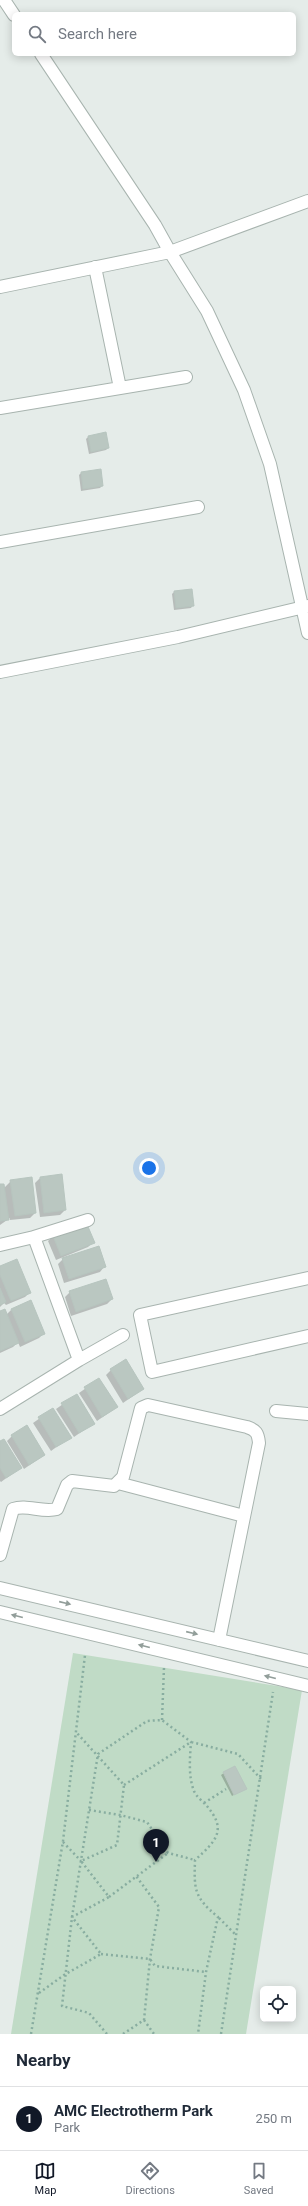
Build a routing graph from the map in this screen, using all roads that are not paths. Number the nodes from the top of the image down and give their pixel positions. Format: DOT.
graph roads {
  1 [pos="4,0"];
  2 [pos="13,12"];
  3 [pos="42,56"];
  4 [pos="308,201"];
  5 [pos="170,252"];
  6 [pos="95,268"];
  7 [pos="0,287"];
  8 [pos="186,377"];
  9 [pos="120,388"];
  10 [pos="0,408"];
  11 [pos="198,507"];
  12 [pos="0,542"];
  13 [pos="306,607"];
  14 [pos="308,633"];
  15 [pos="0,672"];
  16 [pos="88,1220"];
  17 [pos="34,1238"];
  18 [pos="0,1245"];
  19 [pos="308,1278"];
  20 [pos="123,1335"];
  21 [pos="308,1336"];
  22 [pos="79,1360"];
  23 [pos="0,1409"];
  24 [pos="276,1411"];
  25 [pos="308,1414"];
  26 [pos="118,1483"];
  27 [pos="244,1516"];
  28 [pos="0,1555"];
  29 [pos="0,1588"];
  30 [pos="0,1612"];
  31 [pos="218,1640"];
  32 [pos="308,1661"];
  33 [pos="308,1686"];
  1 -- 2 [label="street"];
  3 -- 5 [label="street"];
  4 -- 5 [label="street"];
  5 -- 6 [label="street"];
  5 -- 13 [label="street"];
  6 -- 7 [label="street"];
  6 -- 9 [label="street"];
  8 -- 9 [label="street"];
  9 -- 10 [label="street"];
  11 -- 12 [label="street"];
  13 -- 14 [label="street"];
  13 -- 15 [label="street"];
  16 -- 17 [label="street"];
  17 -- 18 [label="street"];
  17 -- 22 [label="street"];
  19 -- 21 [label="street"];
  20 -- 22 [label="street"];
  22 -- 23 [label="street"];
  24 -- 25 [label="street"];
  26 -- 27 [label="street"];
  26 -- 27 [label="street"];
  26 -- 28 [label="street"];
  27 -- 31 [label="street"];
  29 -- 31 [label="street, one-way"];
  33 -- 30 [label="street, one-way"];
  31 -- 32 [label="street"];
}
